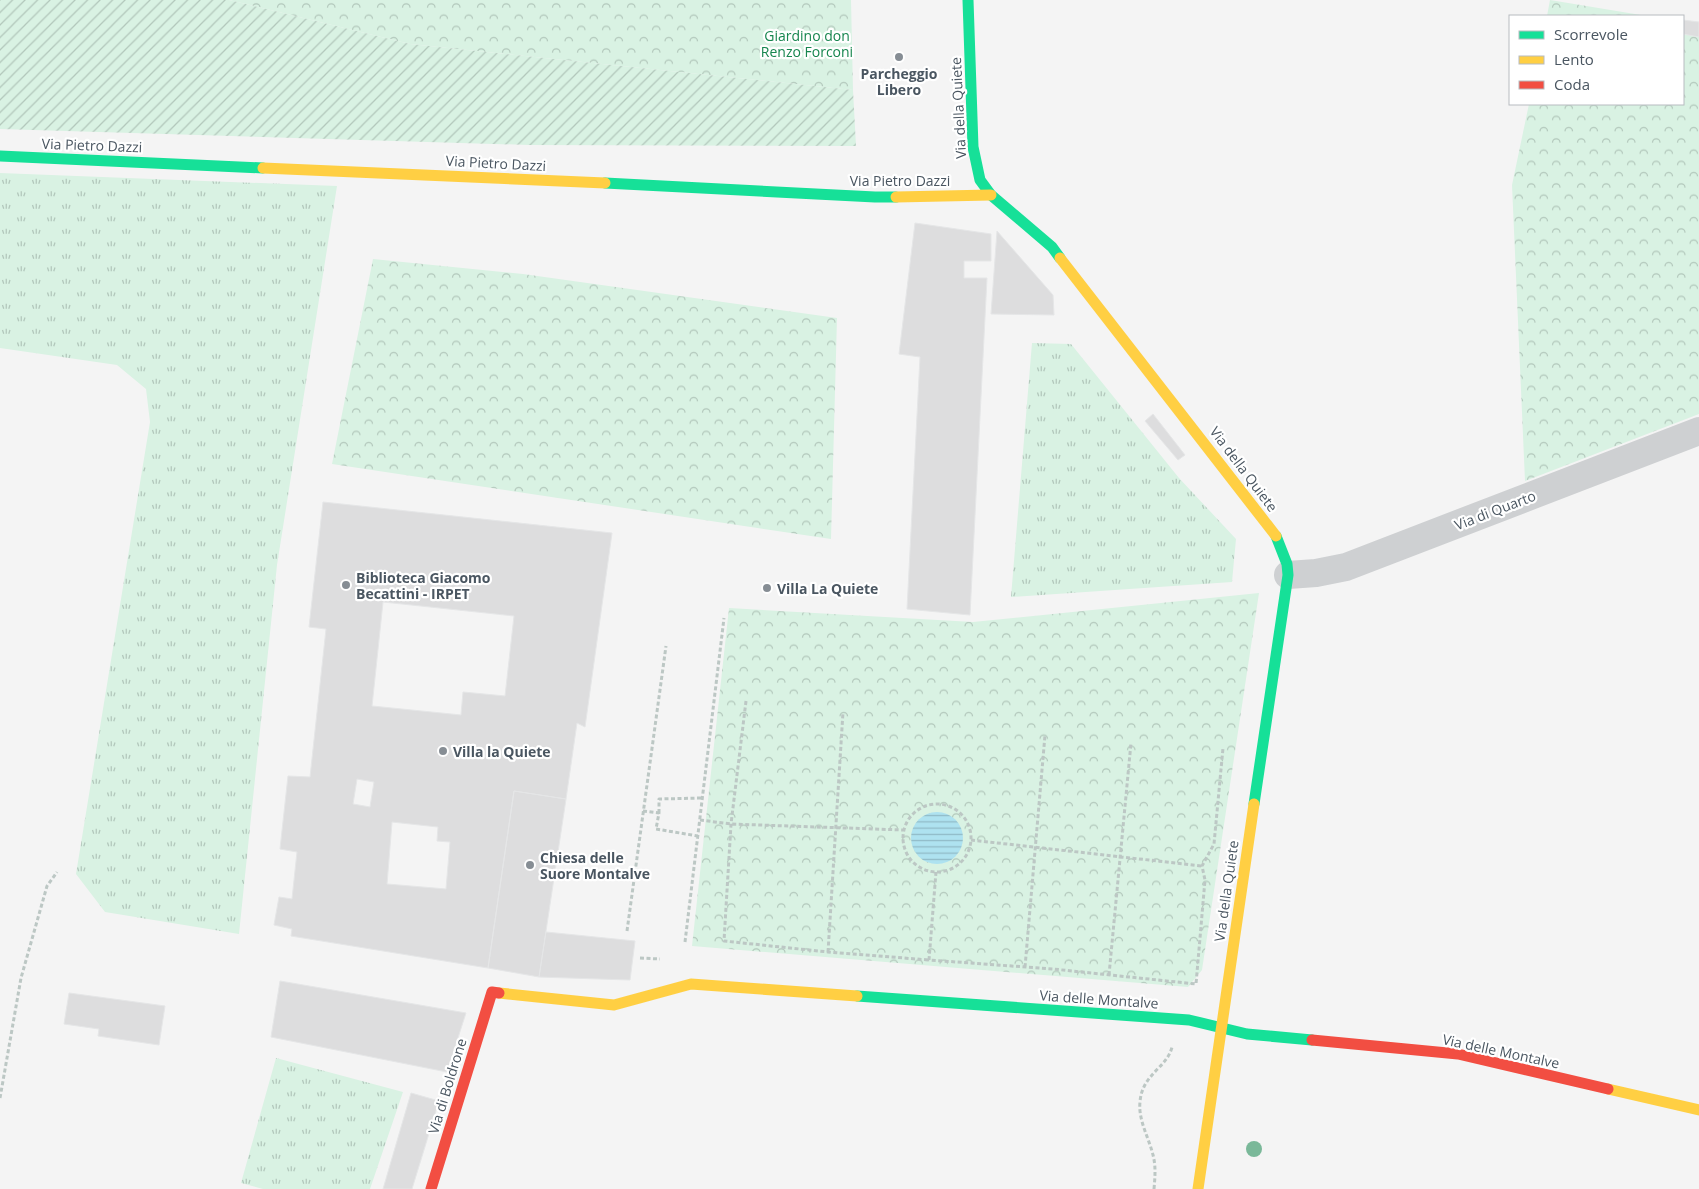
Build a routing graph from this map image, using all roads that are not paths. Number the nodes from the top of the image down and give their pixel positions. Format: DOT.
graph roads {
  1 [pos="968,0"];
  2 [pos="0,156"];
  3 [pos="991,195"];
  4 [pos="1699,431"];
  5 [pos="1288,575"];
  6 [pos="492,992"];
  7 [pos="1221,1029"];
  8 [pos="1699,1110"];
  9 [pos="430,1189"];
  10 [pos="1198,1189"];
  1 -- 3 [label="street, Via della Quiete"];
  2 -- 3 [label="street, Via Pietro Dazzi"];
  3 -- 5 [label="street, Via della Quiete"];
  4 -- 5 [label="street, Via di Quarto"];
  5 -- 7 [label="street, Via della Quiete"];
  6 -- 7 [label="street, Via delle Montalve"];
  6 -- 9 [label="street, Via di Boldrone"];
  7 -- 8 [label="street, Via delle Montalve"];
  7 -- 10 [label="street, Via della Quiete"];
}
